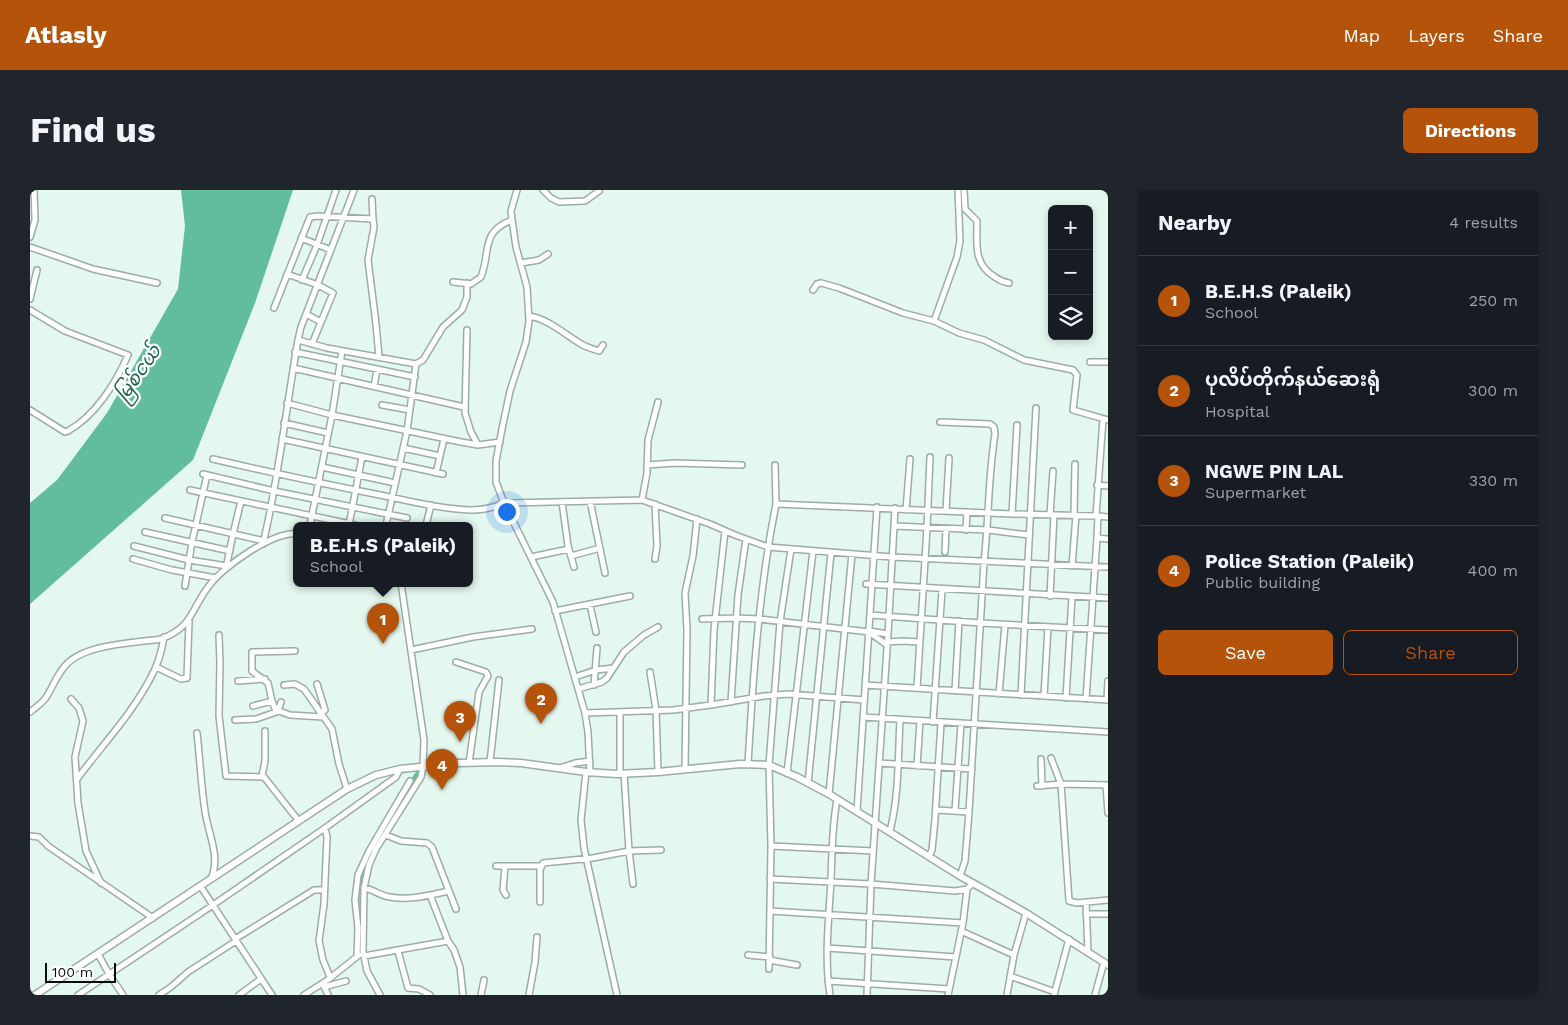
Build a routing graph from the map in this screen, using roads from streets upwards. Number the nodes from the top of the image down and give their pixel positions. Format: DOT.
graph roads {
  1 [pos="34,190"];
  2 [pos="336,190"];
  3 [pos="354,190"];
  4 [pos="517,190"];
  5 [pos="542,190"];
  6 [pos="958,190"];
  7 [pos="964,190"];
  8 [pos="599,191"];
  9 [pos="372,199"];
  10 [pos="327,217"];
  11 [pos="344,218"];
  12 [pos="373,219"];
  13 [pos="512,220"];
  14 [pos="30,237"];
  15 [pos="301,238"];
  16 [pos="317,244"];
  17 [pos="30,247"];
  18 [pos="331,250"];
  19 [pos="548,254"];
  20 [pos="521,263"];
  21 [pos="37,270"];
  22 [pos="287,274"];
  23 [pos="302,280"];
  24 [pos="453,282"];
  25 [pos="157,283"];
  26 [pos="468,284"];
  27 [pos="1009,284"];
  28 [pos="318,286"];
  29 [pos="813,290"];
  30 [pos="30,299"];
  31 [pos="274,308"];
  32 [pos="30,310"];
  33 [pos="306,314"];
  34 [pos="529,316"];
  35 [pos="934,321"];
  36 [pos="321,322"];
  37 [pos="467,330"];
  38 [pos="298,340"];
  39 [pos="312,344"];
  40 [pos="603,344"];
  41 [pos="342,350"];
  42 [pos="296,352"];
  43 [pos="379,357"];
  44 [pos="340,362"];
  45 [pos="1090,362"];
  46 [pos="1108,362"];
  47 [pos="416,364"];
  48 [pos="293,368"];
  49 [pos="377,370"];
  50 [pos="338,378"];
  51 [pos="415,378"];
  52 [pos="374,386"];
  53 [pos="412,394"];
  54 [pos="658,402"];
  55 [pos="287,403"];
  56 [pos="382,405"];
  57 [pos="464,407"];
  58 [pos="1036,408"];
  59 [pos="30,410"];
  60 [pos="410,410"];
  61 [pos="332,415"];
  62 [pos="1105,420"];
  63 [pos="940,422"];
  64 [pos="284,423"];
  65 [pos="1017,425"];
  66 [pos="407,431"];
  67 [pos="328,433"];
  68 [pos="282,439"];
  69 [pos="444,439"];
  70 [pos="500,442"];
  71 [pos="478,445"];
  72 [pos="403,448"];
  73 [pos="325,449"];
  74 [pos="440,456"];
  75 [pos="362,457"];
  76 [pos="930,457"];
  77 [pos="949,458"];
  78 [pos="213,459"];
  79 [pos="910,459"];
  80 [pos="1075,464"];
  81 [pos="399,465"];
  82 [pos="647,465"];
  83 [pos="775,465"];
  84 [pos="742,466"];
  85 [pos="322,467"];
  86 [pos="1053,471"];
  87 [pos="277,474"];
  88 [pos="359,474"];
  89 [pos="319,482"];
  90 [pos="395,483"];
  91 [pos="1097,484"];
  92 [pos="1108,486"];
  93 [pos="190,490"];
  94 [pos="274,491"];
  95 [pos="355,491"];
  96 [pos="203,492"];
  97 [pos="392,498"];
  98 [pos="315,500"];
  99 [pos="642,500"];
  100 [pos="242,501"];
  101 [pos="590,501"];
  102 [pos="504,502"];
  103 [pos="562,502"];
  104 [pos="655,504"];
  105 [pos="776,504"];
  106 [pos="431,506"];
  107 [pos="272,507"];
  108 [pos="352,507"];
  109 [pos="877,508"];
  110 [pos="894,508"];
  111 [pos="906,510"];
  112 [pos="927,511"];
  113 [pos="946,511"];
  114 [pos="967,512"];
  115 [pos="988,513"];
  116 [pos="389,514"];
  117 [pos="1012,514"];
  118 [pos="1030,515"];
  119 [pos="1052,515"];
  120 [pos="1075,515"];
  121 [pos="312,516"];
  122 [pos="1097,516"];
  123 [pos="1108,517"];
  124 [pos="165,518"];
  125 [pos="407,518"];
  126 [pos="697,519"];
  127 [pos="311,522"];
  128 [pos="337,522"];
  129 [pos="350,522"];
  130 [pos="387,522"];
  131 [pos="427,522"];
  132 [pos="195,525"];
  133 [pos="894,526"];
  134 [pos="927,528"];
  135 [pos="946,529"];
  136 [pos="966,530"];
  137 [pos="988,530"];
  138 [pos="725,531"];
  139 [pos="145,532"];
  140 [pos="233,534"];
  141 [pos="293,534"];
  142 [pos="1029,535"];
  143 [pos="1097,538"];
  144 [pos="746,539"];
  145 [pos="1108,539"];
  146 [pos="192,542"];
  147 [pos="264,542"];
  148 [pos="134,546"];
  149 [pos="768,547"];
  150 [pos="600,548"];
  151 [pos="569,549"];
  152 [pos="791,549"];
  153 [pos="230,551"];
  154 [pos="812,551"];
  155 [pos="944,552"];
  156 [pos="831,553"];
  157 [pos="852,554"];
  158 [pos="874,555"];
  159 [pos="571,556"];
  160 [pos="531,557"];
  161 [pos="892,557"];
  162 [pos="133,559"];
  163 [pos="655,559"];
  164 [pos="924,559"];
  165 [pos="189,560"];
  166 [pos="984,562"];
  167 [pos="1028,564"];
  168 [pos="1051,565"];
  169 [pos="1072,566"];
  170 [pos="227,567"];
  171 [pos="574,567"];
  172 [pos="1094,567"];
  173 [pos="1108,567"];
  174 [pos="187,572"];
  175 [pos="605,573"];
  176 [pos="216,578"];
  177 [pos="869,584"];
  178 [pos="185,586"];
  179 [pos="890,586"];
  180 [pos="402,587"];
  181 [pos="922,588"];
  182 [pos="942,590"];
  183 [pos="983,592"];
  184 [pos="1027,595"];
  185 [pos="630,596"];
  186 [pos="1050,596"];
  187 [pos="1072,597"];
  188 [pos="1092,598"];
  189 [pos="1108,598"];
  190 [pos="590,604"];
  191 [pos="555,611"];
  192 [pos="870,614"];
  193 [pos="888,616"];
  194 [pos="736,618"];
  195 [pos="920,618"];
  196 [pos="702,619"];
  197 [pos="715,619"];
  198 [pos="759,619"];
  199 [pos="189,620"];
  200 [pos="940,620"];
  201 [pos="780,622"];
  202 [pos="959,622"];
  203 [pos="981,623"];
  204 [pos="803,625"];
  205 [pos="1005,625"];
  206 [pos="1025,626"];
  207 [pos="1048,627"];
  208 [pos="658,628"];
  209 [pos="824,628"];
  210 [pos="1070,628"];
  211 [pos="532,629"];
  212 [pos="1090,629"];
  213 [pos="845,630"];
  214 [pos="1108,630"];
  215 [pos="596,632"];
  216 [pos="869,632"];
  217 [pos="888,634"];
  218 [pos="219,635"];
  219 [pos="164,637"];
  220 [pos="919,642"];
  221 [pos="887,643"];
  222 [pos="596,648"];
  223 [pos="411,650"];
  224 [pos="295,651"];
  225 [pos="456,662"];
  226 [pos="156,667"];
  227 [pos="613,668"];
  228 [pos="596,670"];
  229 [pos="650,672"];
  230 [pos="575,677"];
  231 [pos="261,678"];
  232 [pos="499,680"];
  233 [pos="238,681"];
  234 [pos="1108,681"];
  235 [pos="317,684"];
  236 [pos="284,685"];
  237 [pos="594,685"];
  238 [pos="865,685"];
  239 [pos="885,686"];
  240 [pos="917,688"];
  241 [pos="578,689"];
  242 [pos="935,690"];
  243 [pos="955,691"];
  244 [pos="977,692"];
  245 [pos="795,694"];
  246 [pos="999,694"];
  247 [pos="774,695"];
  248 [pos="1021,695"];
  249 [pos="818,696"];
  250 [pos="1044,696"];
  251 [pos="752,698"];
  252 [pos="839,698"];
  253 [pos="1066,698"];
  254 [pos="71,699"];
  255 [pos="1086,699"];
  256 [pos="864,700"];
  257 [pos="1107,700"];
  258 [pos="272,702"];
  259 [pos="281,702"];
  260 [pos="731,702"];
  261 [pos="711,705"];
  262 [pos="253,706"];
  263 [pos="686,708"];
  264 [pos="656,710"];
  265 [pos="277,711"];
  266 [pos="30,712"];
  267 [pos="620,712"];
  268 [pos="323,713"];
  269 [pos="585,713"];
  270 [pos="863,717"];
  271 [pos="882,719"];
  272 [pos="235,720"];
  273 [pos="900,720"];
  274 [pos="920,721"];
  275 [pos="933,722"];
  276 [pos="941,723"];
  277 [pos="961,724"];
  278 [pos="974,724"];
  279 [pos="265,731"];
  280 [pos="1108,732"];
  281 [pos="196,733"];
  282 [pos="1041,758"];
  283 [pos="1051,758"];
  284 [pos="590,761"];
  285 [pos="490,762"];
  286 [pos="469,763"];
  287 [pos="879,763"];
  288 [pos="748,764"];
  289 [pos="897,764"];
  290 [pos="769,765"];
  291 [pos="424,766"];
  292 [pos="917,766"];
  293 [pos="939,767"];
  294 [pos="560,768"];
  295 [pos="958,768"];
  296 [pos="400,769"];
  297 [pos="685,769"];
  298 [pos="972,769"];
  299 [pos="588,772"];
  300 [pos="658,772"];
  301 [pos="787,773"];
  302 [pos="622,774"];
  303 [pos="262,776"];
  304 [pos="76,778"];
  305 [pos="410,781"];
  306 [pos="808,783"];
  307 [pos="1061,784"];
  308 [pos="1107,785"];
  309 [pos="347,789"];
  310 [pos="829,794"];
  311 [pos="838,800"];
  312 [pos="936,810"];
  313 [pos="857,811"];
  314 [pos="955,811"];
  315 [pos="969,812"];
  316 [pos="1108,813"];
  317 [pos="298,820"];
  318 [pos="875,822"];
  319 [pos="325,828"];
  320 [pos="890,832"];
  321 [pos="386,835"];
  322 [pos="30,836"];
  323 [pos="771,846"];
  324 [pos="831,848"];
  325 [pos="661,850"];
  326 [pos="629,851"];
  327 [pos="873,851"];
  328 [pos="929,856"];
  329 [pos="585,858"];
  330 [pos="496,866"];
  331 [pos="505,866"];
  332 [pos="541,866"];
  333 [pos="960,876"];
  334 [pos="770,879"];
  335 [pos="211,880"];
  336 [pos="830,882"];
  337 [pos="101,883"];
  338 [pos="973,883"];
  339 [pos="633,884"];
  340 [pos="871,884"];
  341 [pos="201,887"];
  342 [pos="364,888"];
  343 [pos="967,889"];
  344 [pos="324,890"];
  345 [pos="449,891"];
  346 [pos="430,895"];
  347 [pos="506,895"];
  348 [pos="1108,900"];
  349 [pos="359,902"];
  350 [pos="540,902"];
  351 [pos="1086,902"];
  352 [pos="212,905"];
  353 [pos="456,909"];
  354 [pos="770,911"];
  355 [pos="1026,913"];
  356 [pos="1086,914"];
  357 [pos="1108,914"];
  358 [pos="828,915"];
  359 [pos="153,918"];
  360 [pos="870,918"];
  361 [pos="963,923"];
  362 [pos="961,931"];
  363 [pos="537,937"];
  364 [pos="1069,939"];
  365 [pos="235,940"];
  366 [pos="448,941"];
  367 [pos="827,948"];
  368 [pos="398,951"];
  369 [pos="868,952"];
  370 [pos="1088,952"];
  371 [pos="98,954"];
  372 [pos="360,954"];
  373 [pos="748,955"];
  374 [pos="1014,955"];
  375 [pos="956,957"];
  376 [pos="770,959"];
  377 [pos="1106,964"];
  378 [pos="798,965"];
  379 [pos="769,969"];
  380 [pos="108,974"];
  381 [pos="1010,976"];
  382 [pos="330,977"];
  383 [pos="261,979"];
  384 [pos="484,980"];
  385 [pos="346,981"];
  386 [pos="828,982"];
  387 [pos="867,983"];
  388 [pos="324,985"];
  389 [pos="409,992"];
  390 [pos="948,992"];
  391 [pos="1054,993"];
  392 [pos="35,995"];
  393 [pos="78,995"];
  394 [pos="123,995"];
  395 [pos="159,995"];
  396 [pos="239,995"];
  397 [pos="272,995"];
  398 [pos="304,995"];
  399 [pos="328,995"];
  400 [pos="380,995"];
  401 [pos="430,995"];
  402 [pos="463,995"];
  403 [pos="481,995"];
  404 [pos="529,995"];
  405 [pos="617,995"];
  406 [pos="830,995"];
  407 [pos="867,995"];
  408 [pos="1007,995"];
  409 [pos="1095,995"];
  1 -- 14 [label="street"];
  2 -- 10 [label="street"];
  3 -- 11 [label="street"];
  4 -- 13 [label="street"];
  5 -- 8 [label="street"];
  6 -- 35 [label="street"];
  7 -- 27 [label="street"];
  9 -- 12 [label="street"];
  10 -- 11 [label="street"];
  10 -- 15 [label="street"];
  10 -- 16 [label="street"];
  11 -- 12 [label="street"];
  11 -- 18 [label="street"];
  12 -- 43 [label="street"];
  13 -- 20 [label="street"];
  13 -- 26 [label="street"];
  15 -- 16 [label="street"];
  15 -- 22 [label="street"];
  16 -- 18 [label="street"];
  16 -- 23 [label="street"];
  17 -- 25 [label="street"];
  18 -- 28 [label="street"];
  19 -- 20 [label="street"];
  20 -- 34 [label="street"];
  21 -- 30 [label="street"];
  22 -- 23 [label="street"];
  22 -- 31 [label="street"];
  23 -- 28 [label="street"];
  24 -- 26 [label="street"];
  26 -- 47 [label="street"];
  28 -- 33 [label="street"];
  28 -- 36 [label="street"];
  29 -- 35 [label="street"];
  32 -- 59 [label="street"];
  33 -- 36 [label="street"];
  33 -- 38 [label="street"];
  34 -- 40 [label="street"];
  34 -- 70 [label="street"];
  35 -- 62 [label="street"];
  36 -- 39 [label="street"];
  37 -- 57 [label="street"];
  38 -- 39 [label="street"];
  38 -- 42 [label="street"];
  39 -- 41 [label="street"];
  41 -- 43 [label="street"];
  41 -- 44 [label="street"];
  42 -- 44 [label="street"];
  42 -- 48 [label="street"];
  43 -- 47 [label="street"];
  44 -- 49 [label="street"];
  44 -- 50 [label="street"];
  45 -- 46 [label="street"];
  47 -- 51 [label="street"];
  48 -- 50 [label="street"];
  48 -- 55 [label="street"];
  49 -- 51 [label="street"];
  49 -- 52 [label="street"];
  50 -- 52 [label="street"];
  50 -- 61 [label="street"];
  51 -- 53 [label="street"];
  52 -- 53 [label="street"];
  53 -- 57 [label="street"];
  53 -- 60 [label="street"];
  54 -- 82 [label="street"];
  55 -- 61 [label="street"];
  55 -- 64 [label="street"];
  56 -- 60 [label="street"];
  57 -- 71 [label="street"];
  58 -- 118 [label="street"];
  60 -- 66 [label="street"];
  61 -- 66 [label="street"];
  61 -- 67 [label="street"];
  62 -- 91 [label="street"];
  63 -- 115 [label="street"];
  64 -- 67 [label="street"];
  64 -- 68 [label="street"];
  65 -- 117 [label="street"];
  66 -- 69 [label="street"];
  66 -- 72 [label="street"];
  67 -- 73 [label="street"];
  68 -- 73 [label="street"];
  68 -- 87 [label="street"];
  69 -- 71 [label="street"];
  69 -- 74 [label="street"];
  70 -- 71 [label="street"];
  70 -- 102 [label="street"];
  72 -- 74 [label="street"];
  72 -- 81 [label="street"];
  73 -- 75 [label="street"];
  73 -- 85 [label="street"];
  74 -- 81 [label="street"];
  75 -- 81 [label="street"];
  75 -- 88 [label="street"];
  76 -- 112 [label="street"];
  77 -- 113 [label="street"];
  78 -- 87 [label="street"];
  79 -- 111 [label="street"];
  80 -- 120 [label="street"];
  81 -- 90 [label="street"];
  82 -- 84 [label="street"];
  82 -- 99 [label="street"];
  83 -- 105 [label="street"];
  85 -- 88 [label="street"];
  85 -- 89 [label="street"];
  86 -- 119 [label="street"];
  87 -- 89 [label="street"];
  87 -- 94 [label="street"];
  88 -- 90 [label="street"];
  88 -- 95 [label="street"];
  89 -- 95 [label="street"];
  89 -- 98 [label="street"];
  90 -- 97 [label="street"];
  91 -- 92 [label="street"];
  91 -- 122 [label="street"];
  93 -- 96 [label="street"];
  94 -- 96 [label="street"];
  94 -- 98 [label="street"];
  94 -- 107 [label="street"];
  95 -- 97 [label="street"];
  95 -- 108 [label="street"];
  96 -- 100 [label="street"];
  96 -- 132 [label="street"];
  97 -- 106 [label="street"];
  97 -- 116 [label="street"];
  98 -- 108 [label="street"];
  98 -- 121 [label="street"];
  99 -- 101 [label="street"];
  99 -- 104 [label="street"];
  100 -- 107 [label="street"];
  100 -- 140 [label="street"];
  101 -- 103 [label="street"];
  101 -- 150 [label="street"];
  102 -- 103 [label="street"];
  102 -- 106 [label="street"];
  102 -- 160 [label="street"];
  103 -- 151 [label="street"];
  104 -- 126 [label="street"];
  104 -- 163 [label="street"];
  105 -- 109 [label="street"];
  105 -- 149 [label="street"];
  106 -- 131 [label="street"];
  107 -- 121 [label="street"];
  107 -- 147 [label="street"];
  108 -- 116 [label="street"];
  108 -- 129 [label="street"];
  109 -- 110 [label="street"];
  109 -- 158 [label="street"];
  110 -- 111 [label="street"];
  110 -- 133 [label="street"];
  111 -- 112 [label="street"];
  112 -- 113 [label="street"];
  112 -- 134 [label="street"];
  113 -- 114 [label="street"];
  114 -- 115 [label="street"];
  114 -- 136 [label="street"];
  115 -- 117 [label="street"];
  115 -- 137 [label="street"];
  116 -- 125 [label="street"];
  116 -- 130 [label="street"];
  117 -- 118 [label="street"];
  118 -- 119 [label="street"];
  118 -- 142 [label="street"];
  119 -- 120 [label="street"];
  119 -- 168 [label="street"];
  120 -- 122 [label="street"];
  120 -- 169 [label="street"];
  121 -- 127 [label="street"];
  121 -- 128 [label="street"];
  122 -- 123 [label="street"];
  122 -- 143 [label="street"];
  124 -- 132 [label="street"];
  126 -- 138 [label="street"];
  126 -- 263 [label="street"];
  132 -- 140 [label="street"];
  132 -- 146 [label="street"];
  133 -- 134 [label="street"];
  133 -- 161 [label="street"];
  134 -- 135 [label="street"];
  134 -- 164 [label="street"];
  135 -- 136 [label="street"];
  135 -- 155 [label="street"];
  136 -- 137 [label="street"];
  137 -- 142 [label="street"];
  137 -- 166 [label="street"];
  138 -- 144 [label="street"];
  138 -- 197 [label="street"];
  139 -- 146 [label="street"];
  140 -- 147 [label="street"];
  140 -- 153 [label="street"];
  141 -- 147 [label="street"];
  142 -- 167 [label="street"];
  143 -- 145 [label="street"];
  143 -- 172 [label="street"];
  144 -- 149 [label="street"];
  144 -- 194 [label="street"];
  146 -- 153 [label="street"];
  146 -- 165 [label="street"];
  147 -- 170 [label="street"];
  148 -- 165 [label="street"];
  149 -- 152 [label="street"];
  149 -- 198 [label="street"];
  150 -- 159 [label="street"];
  150 -- 175 [label="street"];
  151 -- 159 [label="street"];
  151 -- 160 [label="street"];
  152 -- 154 [label="street"];
  152 -- 201 [label="street"];
  153 -- 170 [label="street"];
  154 -- 156 [label="street"];
  154 -- 204 [label="street"];
  156 -- 157 [label="street"];
  156 -- 209 [label="street"];
  157 -- 158 [label="street"];
  157 -- 213 [label="street"];
  158 -- 161 [label="street"];
  158 -- 177 [label="street"];
  159 -- 171 [label="street"];
  160 -- 191 [label="street"];
  161 -- 164 [label="street"];
  161 -- 179 [label="street"];
  162 -- 174 [label="street"];
  164 -- 166 [label="street"];
  164 -- 181 [label="street"];
  165 -- 170 [label="street"];
  165 -- 174 [label="street"];
  166 -- 167 [label="street"];
  166 -- 183 [label="street"];
  167 -- 168 [label="street"];
  167 -- 184 [label="street"];
  168 -- 169 [label="street"];
  168 -- 186 [label="street"];
  169 -- 172 [label="street"];
  170 -- 176 [label="street"];
  172 -- 173 [label="street"];
  172 -- 188 [label="street"];
  174 -- 176 [label="street"];
  174 -- 178 [label="street"];
  176 -- 199 [label="street"];
  177 -- 179 [label="street"];
  177 -- 192 [label="street"];
  179 -- 181 [label="street"];
  179 -- 193 [label="street"];
  180 -- 223 [label="street"];
  181 -- 182 [label="street"];
  181 -- 195 [label="street"];
  182 -- 183 [label="street"];
  182 -- 200 [label="street"];
  183 -- 184 [label="street"];
  183 -- 203 [label="street"];
  184 -- 186 [label="street"];
  184 -- 206 [label="street"];
  185 -- 190 [label="street"];
  186 -- 187 [label="street"];
  187 -- 188 [label="street"];
  187 -- 210 [label="street"];
  188 -- 189 [label="street"];
  188 -- 212 [label="street"];
  190 -- 191 [label="street"];
  190 -- 215 [label="street"];
  191 -- 230 [label="street"];
  192 -- 193 [label="street"];
  192 -- 216 [label="street"];
  193 -- 195 [label="street"];
  193 -- 217 [label="street"];
  194 -- 197 [label="street"];
  194 -- 198 [label="street"];
  194 -- 260 [label="street"];
  195 -- 200 [label="street"];
  195 -- 220 [label="street"];
  196 -- 197 [label="street"];
  197 -- 261 [label="street"];
  198 -- 201 [label="street"];
  198 -- 251 [label="street"];
  199 -- 219 [label="street"];
  199 -- 226 [label="street"];
  200 -- 202 [label="street"];
  200 -- 242 [label="street"];
  201 -- 204 [label="street"];
  201 -- 247 [label="street"];
  202 -- 203 [label="street"];
  202 -- 243 [label="street"];
  203 -- 205 [label="street"];
  203 -- 244 [label="street"];
  204 -- 209 [label="street"];
  204 -- 245 [label="street"];
  205 -- 206 [label="street"];
  205 -- 246 [label="street"];
  206 -- 207 [label="street"];
  206 -- 248 [label="street"];
  207 -- 210 [label="street"];
  207 -- 250 [label="street"];
  208 -- 227 [label="street"];
  209 -- 213 [label="street"];
  209 -- 249 [label="street"];
  210 -- 212 [label="street"];
  210 -- 253 [label="street"];
  211 -- 223 [label="street"];
  212 -- 214 [label="street"];
  212 -- 255 [label="street"];
  213 -- 216 [label="street"];
  213 -- 252 [label="street"];
  216 -- 217 [label="street"];
  216 -- 221 [label="street"];
  216 -- 238 [label="street"];
  217 -- 221 [label="street"];
  218 -- 303 [label="street"];
  219 -- 226 [label="street"];
  219 -- 266 [label="street"];
  220 -- 221 [label="street"];
  220 -- 240 [label="street"];
  221 -- 239 [label="street"];
  222 -- 228 [label="street"];
  223 -- 291 [label="street"];
  224 -- 231 [label="street"];
  225 -- 286 [label="street"];
  226 -- 304 [label="street"];
  227 -- 228 [label="street"];
  227 -- 237 [label="street"];
  228 -- 230 [label="street"];
  228 -- 237 [label="street"];
  229 -- 264 [label="street"];
  230 -- 241 [label="street"];
  231 -- 233 [label="street"];
  231 -- 258 [label="street"];
  232 -- 285 [label="street"];
  234 -- 257 [label="street"];
  235 -- 268 [label="street"];
  236 -- 268 [label="street"];
  237 -- 241 [label="street"];
  238 -- 239 [label="street"];
  238 -- 256 [label="street"];
  239 -- 240 [label="street"];
  239 -- 271 [label="street"];
  240 -- 242 [label="street"];
  241 -- 269 [label="street"];
  242 -- 243 [label="street"];
  242 -- 275 [label="street"];
  243 -- 244 [label="street"];
  244 -- 246 [label="street"];
  244 -- 278 [label="street"];
  245 -- 247 [label="street"];
  245 -- 249 [label="street"];
  245 -- 301 [label="street"];
  246 -- 248 [label="street"];
  247 -- 251 [label="street"];
  247 -- 290 [label="street"];
  248 -- 250 [label="street"];
  249 -- 252 [label="street"];
  249 -- 306 [label="street"];
  250 -- 253 [label="street"];
  251 -- 260 [label="street"];
  251 -- 288 [label="street"];
  252 -- 256 [label="street"];
  252 -- 310 [label="street"];
  253 -- 255 [label="street"];
  254 -- 304 [label="street"];
  255 -- 257 [label="street"];
  256 -- 270 [label="street"];
  258 -- 262 [label="street"];
  258 -- 265 [label="street"];
  259 -- 265 [label="street"];
  260 -- 261 [label="street"];
  261 -- 263 [label="street"];
  263 -- 264 [label="street"];
  263 -- 297 [label="street"];
  264 -- 267 [label="street"];
  264 -- 300 [label="street"];
  265 -- 268 [label="street"];
  265 -- 272 [label="street"];
  267 -- 269 [label="street"];
  267 -- 302 [label="street"];
  268 -- 309 [label="street"];
  269 -- 284 [label="street"];
  270 -- 271 [label="street"];
  270 -- 313 [label="street"];
  271 -- 273 [label="street"];
  271 -- 287 [label="street"];
  273 -- 274 [label="street"];
  273 -- 289 [label="street"];
  274 -- 275 [label="street"];
  274 -- 292 [label="street"];
  275 -- 276 [label="street"];
  276 -- 277 [label="street"];
  276 -- 293 [label="street"];
  277 -- 278 [label="street"];
  277 -- 295 [label="street"];
  278 -- 280 [label="street"];
  278 -- 298 [label="street"];
  279 -- 303 [label="street"];
  281 -- 335 [label="street"];
  282 -- 307 [label="street"];
  283 -- 307 [label="street"];
  284 -- 294 [label="street"];
  284 -- 299 [label="street"];
  285 -- 286 [label="street"];
  285 -- 294 [label="street"];
  286 -- 291 [label="street"];
  287 -- 289 [label="street"];
  287 -- 318 [label="street"];
  288 -- 290 [label="street"];
  288 -- 297 [label="street"];
  289 -- 292 [label="street"];
  289 -- 320 [label="street"];
  290 -- 301 [label="street"];
  290 -- 323 [label="street"];
  291 -- 296 [label="street"];
  291 -- 321 [label="street"];
  292 -- 293 [label="street"];
  293 -- 295 [label="street"];
  293 -- 312 [label="street"];
  294 -- 299 [label="street"];
  295 -- 298 [label="street"];
  295 -- 314 [label="street"];
  296 -- 309 [label="street"];
  296 -- 319 [label="street"];
  297 -- 300 [label="street"];
  298 -- 315 [label="street"];
  299 -- 302 [label="street"];
  299 -- 329 [label="street"];
  300 -- 302 [label="street"];
  301 -- 306 [label="street"];
  302 -- 326 [label="street"];
  303 -- 317 [label="street"];
  304 -- 337 [label="street"];
  305 -- 349 [label="street"];
  306 -- 310 [label="street"];
  307 -- 308 [label="street"];
  307 -- 351 [label="street"];
  308 -- 316 [label="street"];
  309 -- 317 [label="street"];
  310 -- 311 [label="street"];
  311 -- 313 [label="street"];
  311 -- 324 [label="street"];
  312 -- 314 [label="street"];
  312 -- 328 [label="street"];
  313 -- 318 [label="street"];
  314 -- 315 [label="street"];
  315 -- 333 [label="street"];
  317 -- 335 [label="street"];
  318 -- 320 [label="street"];
  318 -- 327 [label="street"];
  319 -- 344 [label="street"];
  319 -- 352 [label="street"];
  320 -- 328 [label="street"];
  321 -- 342 [label="street"];
  321 -- 345 [label="street"];
  322 -- 337 [label="street"];
  323 -- 324 [label="street"];
  323 -- 334 [label="street"];
  324 -- 327 [label="street"];
  324 -- 336 [label="street"];
  325 -- 326 [label="street"];
  326 -- 329 [label="street"];
  326 -- 339 [label="street"];
  327 -- 340 [label="street"];
  328 -- 333 [label="street"];
  329 -- 332 [label="street"];
  329 -- 405 [label="street"];
  330 -- 331 [label="street"];
  331 -- 332 [label="street"];
  331 -- 347 [label="street"];
  332 -- 350 [label="street"];
  333 -- 338 [label="street"];
  334 -- 336 [label="street"];
  334 -- 354 [label="street"];
  335 -- 341 [label="street"];
  336 -- 340 [label="street"];
  336 -- 358 [label="street"];
  337 -- 359 [label="street"];
  338 -- 343 [label="street"];
  338 -- 355 [label="street"];
  340 -- 343 [label="street"];
  340 -- 360 [label="street"];
  341 -- 352 [label="street"];
  341 -- 359 [label="street"];
  342 -- 346 [label="street"];
  342 -- 349 [label="street"];
  343 -- 361 [label="street"];
  344 -- 365 [label="street"];
  344 -- 382 [label="street"];
  345 -- 346 [label="street"];
  345 -- 353 [label="street"];
  346 -- 366 [label="street"];
  348 -- 351 [label="street"];
  349 -- 372 [label="street"];
  349 -- 372 [label="street"];
  351 -- 356 [label="street"];
  352 -- 365 [label="street"];
  352 -- 380 [label="street"];
  354 -- 358 [label="street"];
  354 -- 376 [label="street"];
  355 -- 364 [label="street"];
  355 -- 374 [label="street"];
  356 -- 357 [label="street"];
  356 -- 370 [label="street"];
  358 -- 360 [label="street"];
  358 -- 367 [label="street"];
  359 -- 371 [label="street"];
  360 -- 361 [label="street"];
  360 -- 369 [label="street"];
  361 -- 362 [label="street"];
  362 -- 374 [label="street"];
  362 -- 375 [label="street"];
  363 -- 404 [label="street"];
  364 -- 370 [label="street"];
  364 -- 391 [label="street"];
  365 -- 383 [label="street"];
  365 -- 395 [label="street"];
  366 -- 368 [label="street"];
  366 -- 402 [label="street"];
  367 -- 369 [label="street"];
  367 -- 386 [label="street"];
  368 -- 372 [label="street"];
  368 -- 389 [label="street"];
  369 -- 375 [label="street"];
  369 -- 387 [label="street"];
  370 -- 377 [label="street"];
  371 -- 380 [label="street"];
  371 -- 392 [label="street"];
  372 -- 382 [label="street"];
  372 -- 400 [label="street"];
  373 -- 376 [label="street"];
  374 -- 381 [label="street"];
  375 -- 390 [label="street"];
  376 -- 378 [label="street"];
  376 -- 379 [label="street"];
  377 -- 409 [label="street"];
  380 -- 393 [label="street"];
  380 -- 394 [label="street"];
  381 -- 391 [label="street"];
  381 -- 408 [label="street"];
  382 -- 388 [label="street"];
  383 -- 396 [label="street"];
  383 -- 397 [label="street"];
  384 -- 403 [label="street"];
  385 -- 388 [label="street"];
  386 -- 387 [label="street"];
  386 -- 406 [label="street"];
  387 -- 390 [label="street"];
  387 -- 407 [label="street"];
  388 -- 398 [label="street"];
  388 -- 399 [label="street"];
  389 -- 401 [label="street"];
}
